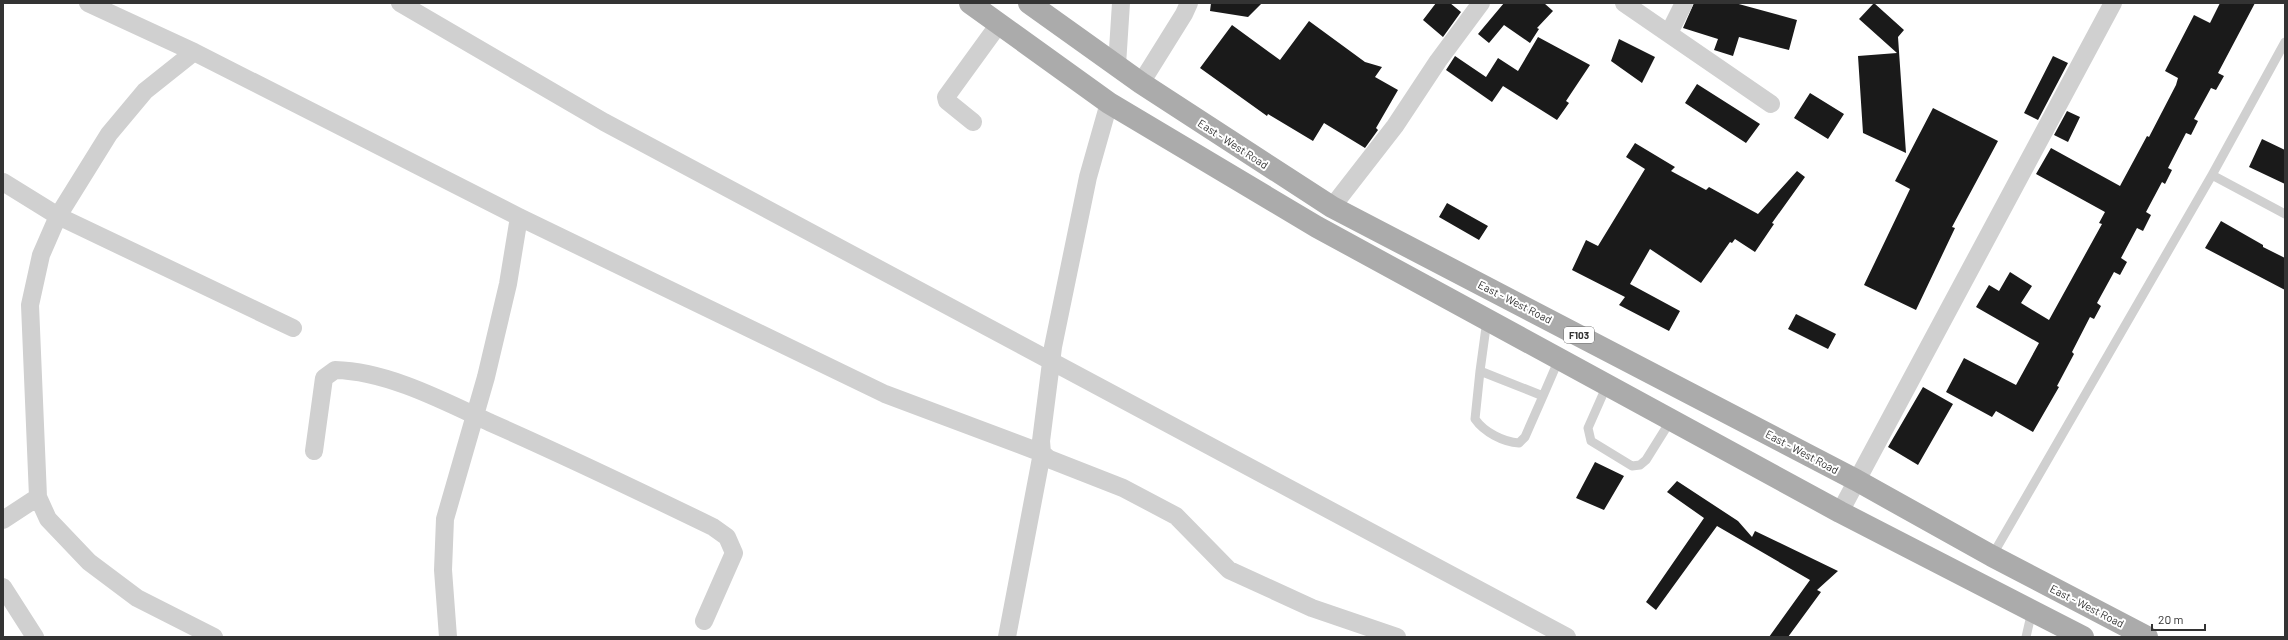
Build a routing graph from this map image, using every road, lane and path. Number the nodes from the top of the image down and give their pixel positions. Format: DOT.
graph roads {
  1 [pos="88,3"];
  2 [pos="400,3"];
  3 [pos="970,3"];
  4 [pos="1029,3"];
  5 [pos="1121,3"];
  6 [pos="1188,3"];
  7 [pos="1481,3"];
  8 [pos="1624,3"];
  9 [pos="1684,3"];
  10 [pos="2113,3"];
  11 [pos="1050,10"];
  12 [pos="999,24"];
  13 [pos="1669,33"];
  14 [pos="2285,42"];
  15 [pos="194,52"];
  16 [pos="1117,65"];
  17 [pos="1141,83"];
  18 [pos="1109,103"];
  19 [pos="1771,104"];
  20 [pos="973,122"];
  21 [pos="2212,175"];
  22 [pos="3,182"];
  23 [pos="1332,207"];
  24 [pos="2285,214"];
  25 [pos="58,216"];
  26 [pos="519,218"];
  27 [pos="1487,320"];
  28 [pos="293,328"];
  29 [pos="1559,359"];
  30 [pos="1051,362"];
  31 [pos="1480,371"];
  32 [pos="1607,385"];
  33 [pos="1543,396"];
  34 [pos="477,416"];
  35 [pos="1672,420"];
  36 [pos="314,451"];
  37 [pos="1042,453"];
  38 [pos="1856,480"];
  39 [pos="38,497"];
  40 [pos="1840,512"];
  41 [pos="3,520"];
  42 [pos="1992,556"];
  43 [pos="3,587"];
  44 [pos="2032,610"];
  45 [pos="704,621"];
  46 [pos="36,637"];
  47 [pos="214,637"];
  48 [pos="448,637"];
  49 [pos="1007,637"];
  50 [pos="1398,637"];
  51 [pos="1567,637"];
  52 [pos="2026,637"];
  53 [pos="2083,637"];
  54 [pos="2147,637"];
  1 -- 15 [label="street"];
  2 -- 30 [label="street"];
  3 -- 12 [label="main road"];
  4 -- 11 [label="main road, East - West Road / F103"];
  5 -- 16 [label="street"];
  6 -- 17 [label="street"];
  7 -- 23 [label="street"];
  8 -- 13 [label="street"];
  9 -- 13 [label="street"];
  10 -- 38 [label="street"];
  11 -- 16 [label="main road, East - West Road / F103"];
  12 -- 18 [label="main road"];
  12 -- 20 [label="street"];
  13 -- 19 [label="street"];
  14 -- 21 [label="lane"];
  15 -- 25 [label="street"];
  15 -- 26 [label="street"];
  16 -- 17 [label="main road, East - West Road / F103"];
  17 -- 23 [label="main road, East - West Road / F103"];
  18 -- 27 [label="main road"];
  18 -- 30 [label="street"];
  21 -- 24 [label="lane"];
  21 -- 42 [label="lane"];
  22 -- 25 [label="street"];
  23 -- 38 [label="main road, East - West Road / F103"];
  25 -- 28 [label="street"];
  25 -- 39 [label="street"];
  26 -- 34 [label="street"];
  26 -- 37 [label="street"];
  27 -- 29 [label="main road"];
  27 -- 31 [label="lane"];
  29 -- 32 [label="main road"];
  29 -- 33 [label="lane"];
  30 -- 37 [label="street"];
  30 -- 51 [label="street"];
  31 -- 33 [label="lane"];
  31 -- 33 [label="lane"];
  32 -- 35 [label="main road"];
  32 -- 35 [label="lane"];
  34 -- 36 [label="street"];
  34 -- 45 [label="street"];
  34 -- 48 [label="street"];
  35 -- 40 [label="main road"];
  37 -- 49 [label="street"];
  37 -- 50 [label="street"];
  38 -- 40 [label="street"];
  38 -- 42 [label="main road, East - West Road / F103"];
  39 -- 41 [label="street"];
  39 -- 47 [label="street"];
  40 -- 44 [label="main road"];
  42 -- 54 [label="main road, East - West Road / F103"];
  43 -- 46 [label="street"];
  44 -- 52 [label="lane"];
  44 -- 53 [label="main road"];
}
